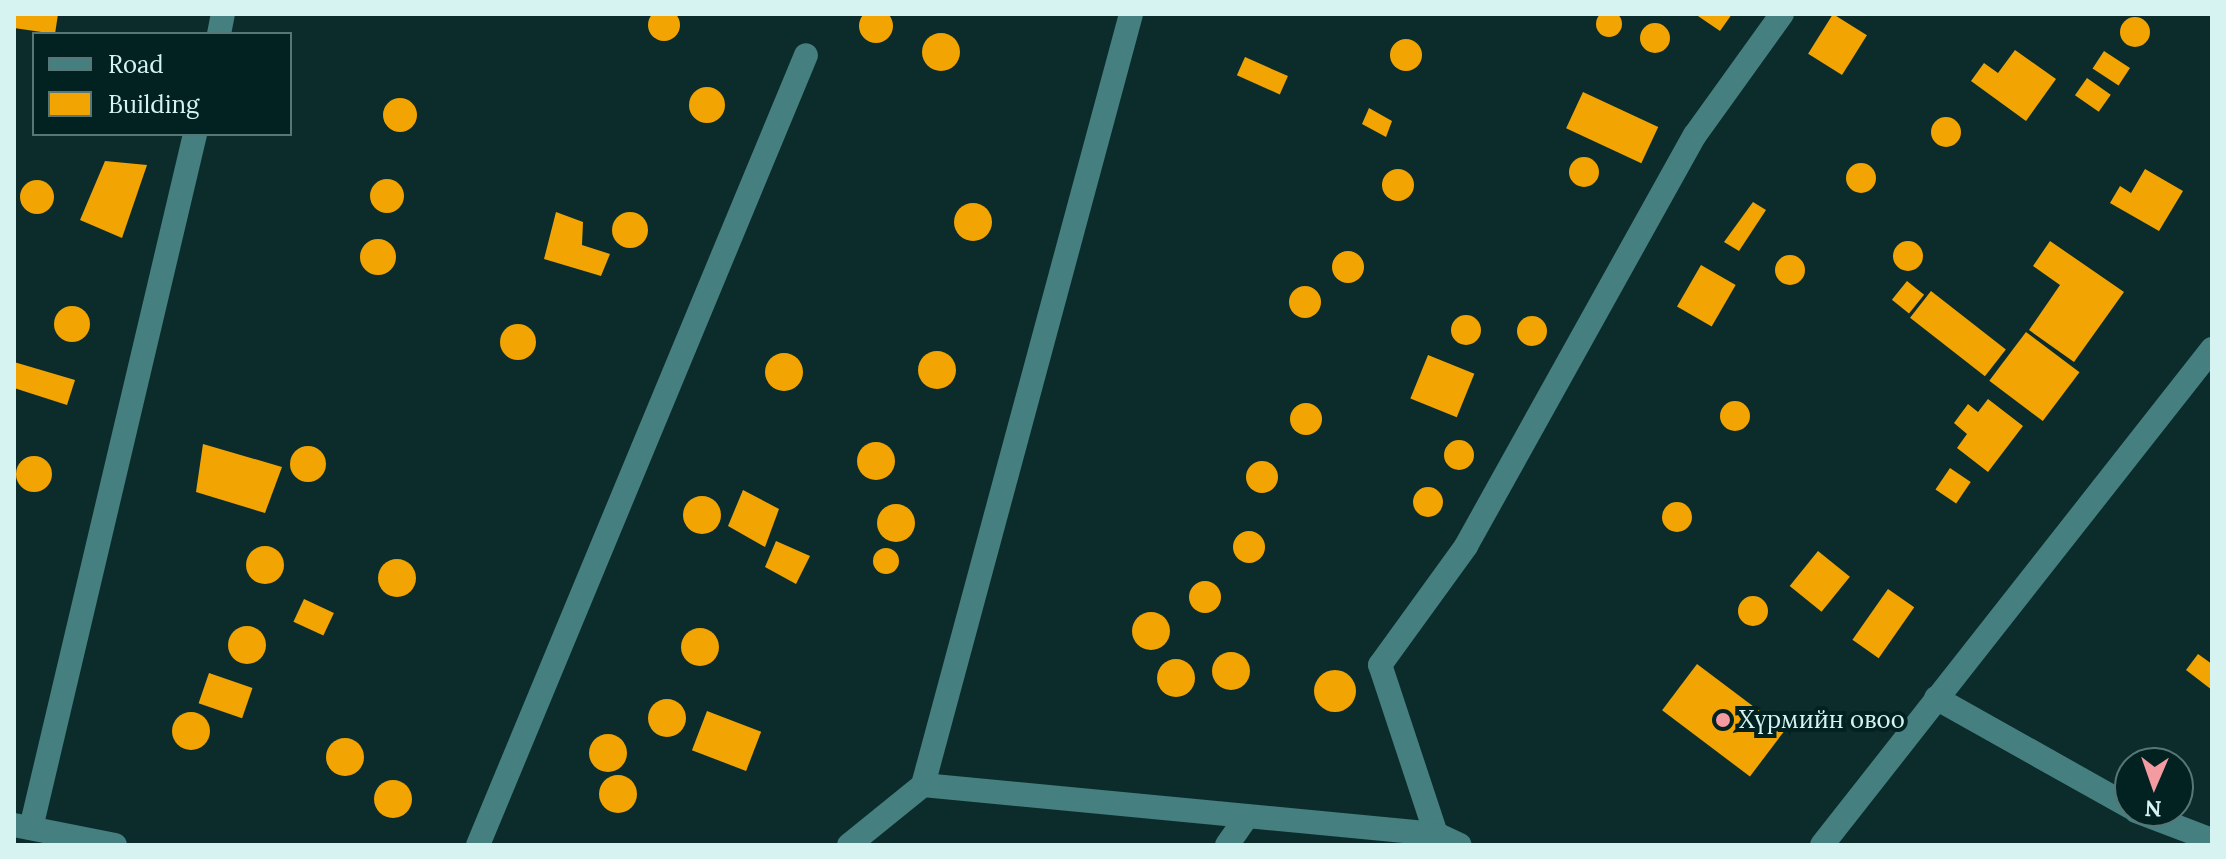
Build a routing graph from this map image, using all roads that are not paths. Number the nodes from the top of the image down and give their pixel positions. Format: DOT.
graph roads {
  1 [pos="1131,14"];
  2 [pos="1782,14"];
  3 [pos="806,55"];
  4 [pos="194,136"];
  5 [pos="2212,349"];
  6 [pos="1936,698"];
  7 [pos="923,785"];
  8 [pos="2114,798"];
  9 [pos="1247,816"];
  10 [pos="22,826"];
  11 [pos="2178,827"];
  12 [pos="1436,834"];
  13 [pos="2212,840"];
  14 [pos="115,845"];
  15 [pos="478,845"];
  16 [pos="849,845"];
  17 [pos="1227,845"];
  18 [pos="1460,845"];
  19 [pos="1822,845"];
  1 -- 7 [label="street"];
  2 -- 12 [label="street"];
  3 -- 15 [label="street"];
  4 -- 10 [label="street"];
  5 -- 6 [label="street"];
  6 -- 8 [label="street"];
  6 -- 19 [label="street"];
  7 -- 9 [label="street"];
  7 -- 16 [label="street"];
  9 -- 12 [label="street"];
  9 -- 17 [label="street"];
  10 -- 14 [label="street"];
  11 -- 13 [label="street"];
  12 -- 18 [label="street"];
}
